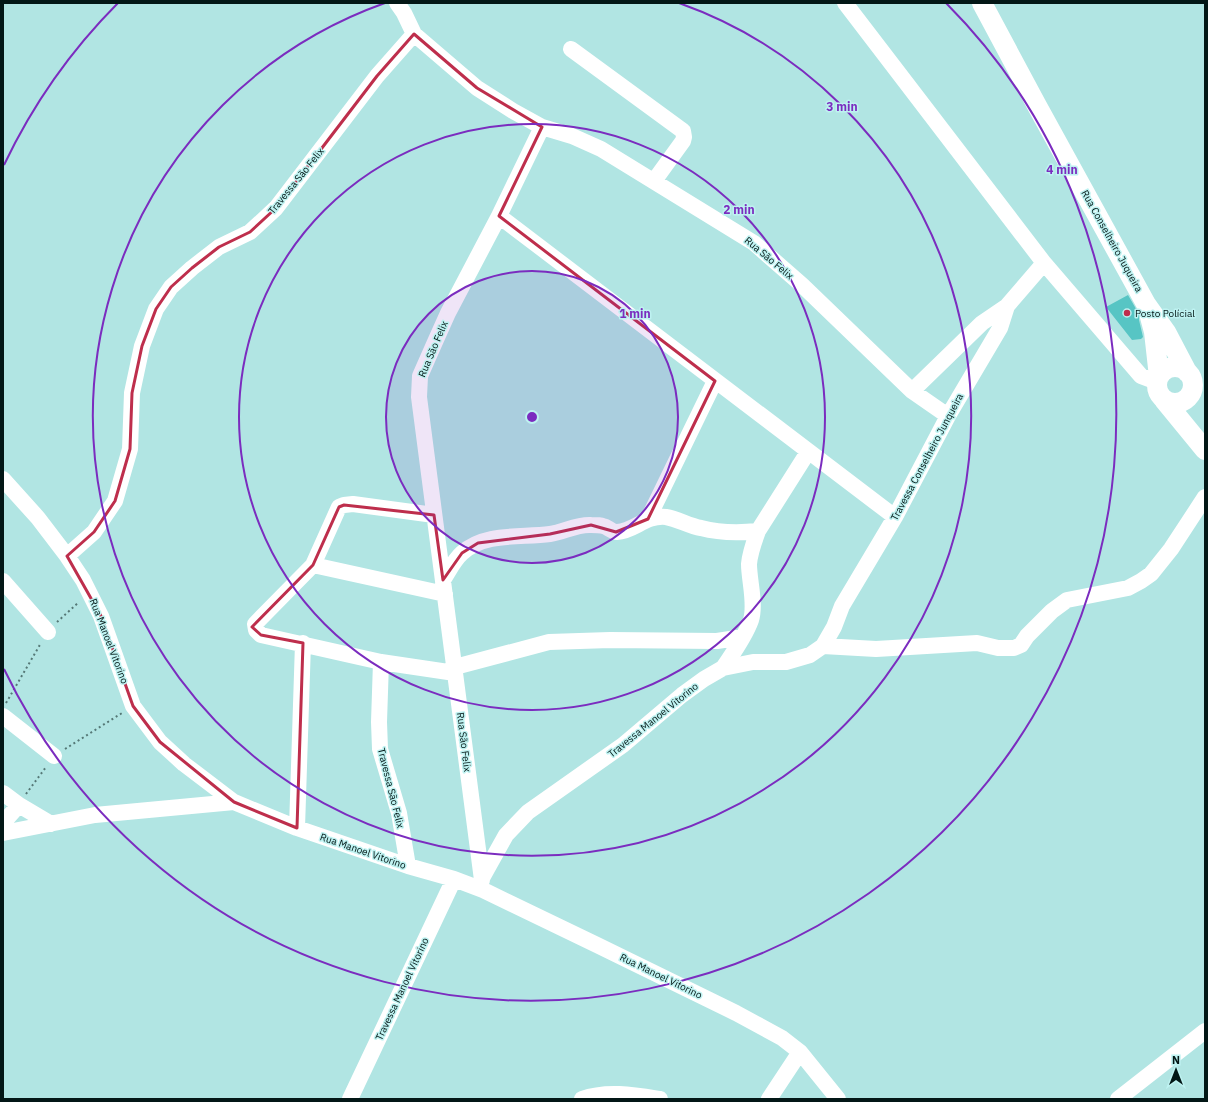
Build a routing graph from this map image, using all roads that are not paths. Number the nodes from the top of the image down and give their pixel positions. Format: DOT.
graph roads {
  1 [pos="397,3"];
  2 [pos="845,3"];
  3 [pos="982,3"];
  4 [pos="414,34"];
  5 [pos="571,49"];
  6 [pos="542,127"];
  7 [pos="654,181"];
  8 [pos="499,216"];
  9 [pos="1044,263"];
  10 [pos="1146,304"];
  11 [pos="1007,306"];
  12 [pos="1158,379"];
  13 [pos="1191,379"];
  14 [pos="715,381"];
  15 [pos="912,391"];
  16 [pos="1164,400"];
  17 [pos="1205,405"];
  18 [pos="948,416"];
  19 [pos="1205,450"];
  20 [pos="808,452"];
  21 [pos="3,479"];
  22 [pos="1205,497"];
  23 [pos="434,515"];
  24 [pos="895,517"];
  25 [pos="648,519"];
  26 [pos="758,531"];
  27 [pos="67,556"];
  28 [pos="313,565"];
  29 [pos="3,581"];
  30 [pos="444,587"];
  31 [pos="842,606"];
  32 [pos="48,632"];
  33 [pos="743,637"];
  34 [pos="303,643"];
  35 [pos="823,646"];
  36 [pos="381,662"];
  37 [pos="722,668"];
  38 [pos="455,670"];
  39 [pos="3,716"];
  40 [pos="54,756"];
  41 [pos="8,796"];
  42 [pos="234,802"];
  43 [pos="3,823"];
  44 [pos="51,824"];
  45 [pos="297,828"];
  46 [pos="3,833"];
  47 [pos="408,866"];
  48 [pos="454,879"];
  49 [pos="482,884"];
  50 [pos="1205,1030"];
  51 [pos="800,1052"];
  52 [pos="772,1098"];
  53 [pos="350,1099"];
  54 [pos="582,1099"];
  55 [pos="660,1099"];
  56 [pos="838,1099"];
  57 [pos="1118,1099"];
  1 -- 4 [label="street"];
  2 -- 9 [label="street"];
  3 -- 10 [label="main road, Rua Conselheiro Juqueira"];
  4 -- 6 [label="street, Rua São Felix"];
  4 -- 27 [label="street, Travessa São Felix"];
  5 -- 7 [label="street"];
  6 -- 7 [label="street, Rua São Felix"];
  6 -- 8 [label="street, Rua São Felix"];
  7 -- 15 [label="street, Rua São Felix"];
  8 -- 14 [label="street"];
  8 -- 23 [label="street, Rua São Felix"];
  9 -- 11 [label="street, Travessa Conselheiro Junqueira"];
  9 -- 12 [label="street"];
  10 -- 12 [label="main road"];
  10 -- 13 [label="main road, Rua Conselheiro Juqueira"];
  11 -- 15 [label="street, Travessa Conselheiro Junqueira"];
  11 -- 18 [label="street, Travessa Conselheiro Junqueira"];
  12 -- 13 [label="main road"];
  12 -- 16 [label="main road"];
  13 -- 16 [label="main road"];
  13 -- 17 [label="main road, Rua Conselheiro Juqueira"];
  14 -- 20 [label="street"];
  14 -- 25 [label="street"];
  15 -- 18 [label="street, Rua São Felix"];
  16 -- 19 [label="main road"];
  18 -- 24 [label="street, Travessa Conselheiro Junqueira"];
  20 -- 24 [label="street"];
  20 -- 26 [label="street"];
  21 -- 27 [label="street, Rua Manoel Vitorino"];
  22 -- 35 [label="street"];
  23 -- 28 [label="street"];
  23 -- 30 [label="street, Rua São Felix"];
  24 -- 31 [label="street, Travessa Conselheiro Junqueira"];
  25 -- 26 [label="street"];
  25 -- 30 [label="street"];
  26 -- 33 [label="street"];
  27 -- 42 [label="street, Rua Manoel Vitorino"];
  28 -- 30 [label="street"];
  28 -- 34 [label="street"];
  29 -- 32 [label="street"];
  30 -- 38 [label="street, Rua São Felix"];
  31 -- 35 [label="street, Travessa Manoel Vitorino"];
  33 -- 37 [label="street"];
  33 -- 38 [label="street"];
  34 -- 36 [label="street"];
  34 -- 45 [label="street"];
  35 -- 37 [label="street, Travessa Manoel Vitorino"];
  36 -- 38 [label="street"];
  36 -- 47 [label="street, Travessa São Felix"];
  37 -- 49 [label="street, Travessa Manoel Vitorino"];
  38 -- 49 [label="street, Rua São Felix"];
  39 -- 40 [label="street"];
  41 -- 43 [label="street"];
  41 -- 44 [label="street"];
  42 -- 44 [label="street"];
  42 -- 45 [label="street, Rua Manoel Vitorino"];
  44 -- 46 [label="street"];
  45 -- 47 [label="street, Rua Manoel Vitorino"];
  47 -- 48 [label="street, Rua Manoel Vitorino"];
  48 -- 49 [label="street, Rua Manoel Vitorino"];
  48 -- 53 [label="street, Travessa Manoel Vitorino"];
  49 -- 51 [label="street, Rua Manoel Vitorino"];
  50 -- 57 [label="street"];
  51 -- 52 [label="street"];
  51 -- 56 [label="street, Rua Manoel Vitorino"];
  54 -- 55 [label="street"];
}
